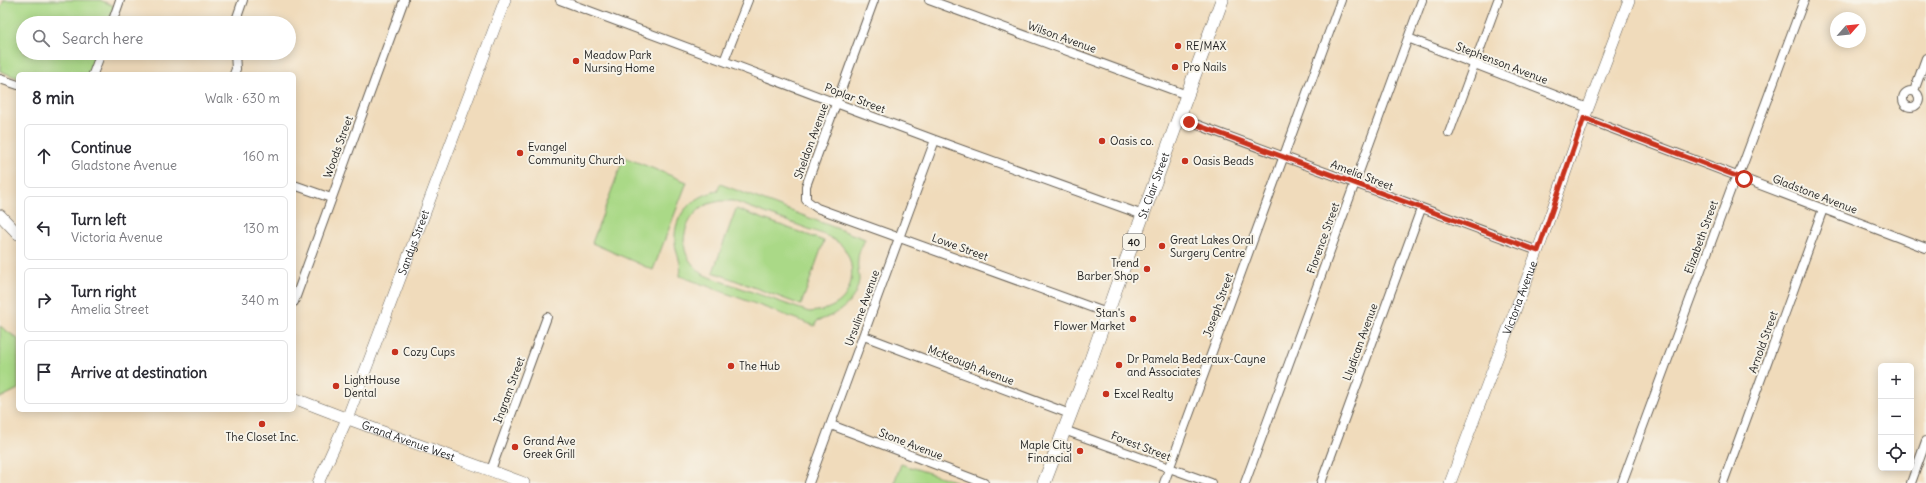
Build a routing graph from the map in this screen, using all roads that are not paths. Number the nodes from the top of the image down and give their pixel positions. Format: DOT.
graph roads {
  1 [pos="120,0"];
  2 [pos="243,0"];
  3 [pos="404,0"];
  4 [pos="505,0"];
  5 [pos="560,0"];
  6 [pos="748,0"];
  7 [pos="874,0"];
  8 [pos="929,0"];
  9 [pos="1222,0"];
  10 [pos="1341,0"];
  11 [pos="1422,0"];
  12 [pos="1498,0"];
  13 [pos="1629,0"];
  14 [pos="1804,0"];
  15 [pos="114,16"];
  16 [pos="237,16"];
  17 [pos="1408,38"];
  18 [pos="1926,58"];
  19 [pos="98,60"];
  20 [pos="235,60"];
  21 [pos="724,61"];
  22 [pos="1475,64"];
  23 [pos="94,72"];
  24 [pos="235,72"];
  25 [pos="0,78"];
  26 [pos="16,84"];
  27 [pos="1914,91"];
  28 [pos="1187,95"];
  29 [pos="836,102"];
  30 [pos="1586,113"];
  31 [pos="1178,118"];
  32 [pos="1449,133"];
  33 [pos="935,140"];
  34 [pos="1284,157"];
  35 [pos="1737,176"];
  36 [pos="1354,184"];
  37 [pos="296,186"];
  38 [pos="331,198"];
  39 [pos="806,200"];
  40 [pos="1421,209"];
  41 [pos="1823,209"];
  42 [pos="0,215"];
  43 [pos="1143,215"];
  44 [pos="16,232"];
  45 [pos="899,237"];
  46 [pos="1926,248"];
  47 [pos="1538,251"];
  48 [pos="296,296"];
  49 [pos="1107,313"];
  50 [pos="547,317"];
  51 [pos="864,336"];
  52 [pos="296,399"];
  53 [pos="1070,414"];
  54 [pos="347,419"];
  55 [pos="831,425"];
  56 [pos="1064,430"];
  57 [pos="1926,441"];
  58 [pos="1169,468"];
  59 [pos="491,470"];
  60 [pos="318,483"];
  61 [pos="524,483"];
  62 [pos="809,483"];
  63 [pos="984,483"];
  64 [pos="1044,483"];
  65 [pos="1164,483"];
  66 [pos="1211,483"];
  67 [pos="1244,483"];
  68 [pos="1321,483"];
  69 [pos="1450,483"];
  70 [pos="1622,483"];
  71 [pos="1723,483"];
  72 [pos="1911,483"];
  1 -- 15 [label="street"];
  2 -- 16 [label="street"];
  3 -- 38 [label="street, Woods Street"];
  4 -- 54 [label="street, Sandys Street"];
  5 -- 21 [label="street, Poplar Street"];
  6 -- 21 [label="street"];
  7 -- 29 [label="street, Sheldon Avenue"];
  8 -- 28 [label="street, Wilson Avenue"];
  9 -- 28 [label="main road, St. Clair Street / 40"];
  10 -- 34 [label="street, Joseph Street"];
  11 -- 17 [label="street, Florence Street"];
  12 -- 22 [label="street"];
  13 -- 30 [label="street, Victoria Avenue"];
  14 -- 35 [label="street, Elizabeth Street"];
  17 -- 22 [label="street, Stephenson Avenue"];
  17 -- 36 [label="street, Florence Street"];
  18 -- 27 [label="street"];
  19 -- 23 [label="street"];
  20 -- 24 [label="street"];
  21 -- 29 [label="street, Poplar Street"];
  22 -- 30 [label="street, Stephenson Avenue"];
  22 -- 32 [label="street"];
  25 -- 26 [label="street"];
  28 -- 31 [label="main road, St. Clair Street / 40"];
  29 -- 33 [label="street, Poplar Street"];
  29 -- 39 [label="street, Sheldon Avenue"];
  30 -- 35 [label="street, Gladstone Avenue"];
  30 -- 47 [label="street, Victoria Avenue"];
  31 -- 34 [label="street, Amelia Street"];
  31 -- 43 [label="main road, St. Clair Street / 40"];
  33 -- 43 [label="street, Poplar Street"];
  33 -- 45 [label="street, Ursuline Avenue"];
  34 -- 36 [label="street, Amelia Street"];
  34 -- 58 [label="street, Joseph Street"];
  35 -- 41 [label="street, Gladstone Avenue"];
  35 -- 70 [label="street, Elizabeth Street"];
  36 -- 40 [label="street, Amelia Street"];
  36 -- 67 [label="street, Florence Street"];
  37 -- 38 [label="street"];
  38 -- 48 [label="street, Woods Street"];
  39 -- 45 [label="street, Lowe Street"];
  40 -- 47 [label="street, Amelia Street"];
  40 -- 68 [label="street, Llydican Avenue"];
  41 -- 46 [label="street, Gladstone Avenue"];
  41 -- 71 [label="street, Arnold Street"];
  42 -- 44 [label="street"];
  43 -- 49 [label="main road, St. Clair Street / 40"];
  45 -- 49 [label="street, Lowe Street"];
  45 -- 51 [label="street, Ursuline Avenue"];
  47 -- 69 [label="street, Victoria Avenue"];
  49 -- 53 [label="main road, St. Clair Street / 40"];
  50 -- 59 [label="street, Ingram Street"];
  51 -- 53 [label="street, McKeough Avenue"];
  51 -- 55 [label="street, Ursuline Avenue"];
  52 -- 54 [label="street, Grand Avenue West"];
  53 -- 56 [label="main road, St. Clair Street / 40"];
  54 -- 59 [label="street, Grand Avenue West"];
  54 -- 60 [label="street, Sandys Street"];
  55 -- 62 [label="street, Ursuline Avenue"];
  55 -- 63 [label="street, Stone Avenue"];
  56 -- 58 [label="street, Forest Street"];
  56 -- 64 [label="main road, St. Clair Street / 40"];
  57 -- 72 [label="street"];
  58 -- 65 [label="street, Joseph Street"];
  58 -- 66 [label="street, Forest Street"];
  59 -- 61 [label="street, Grand Avenue West"];
}
